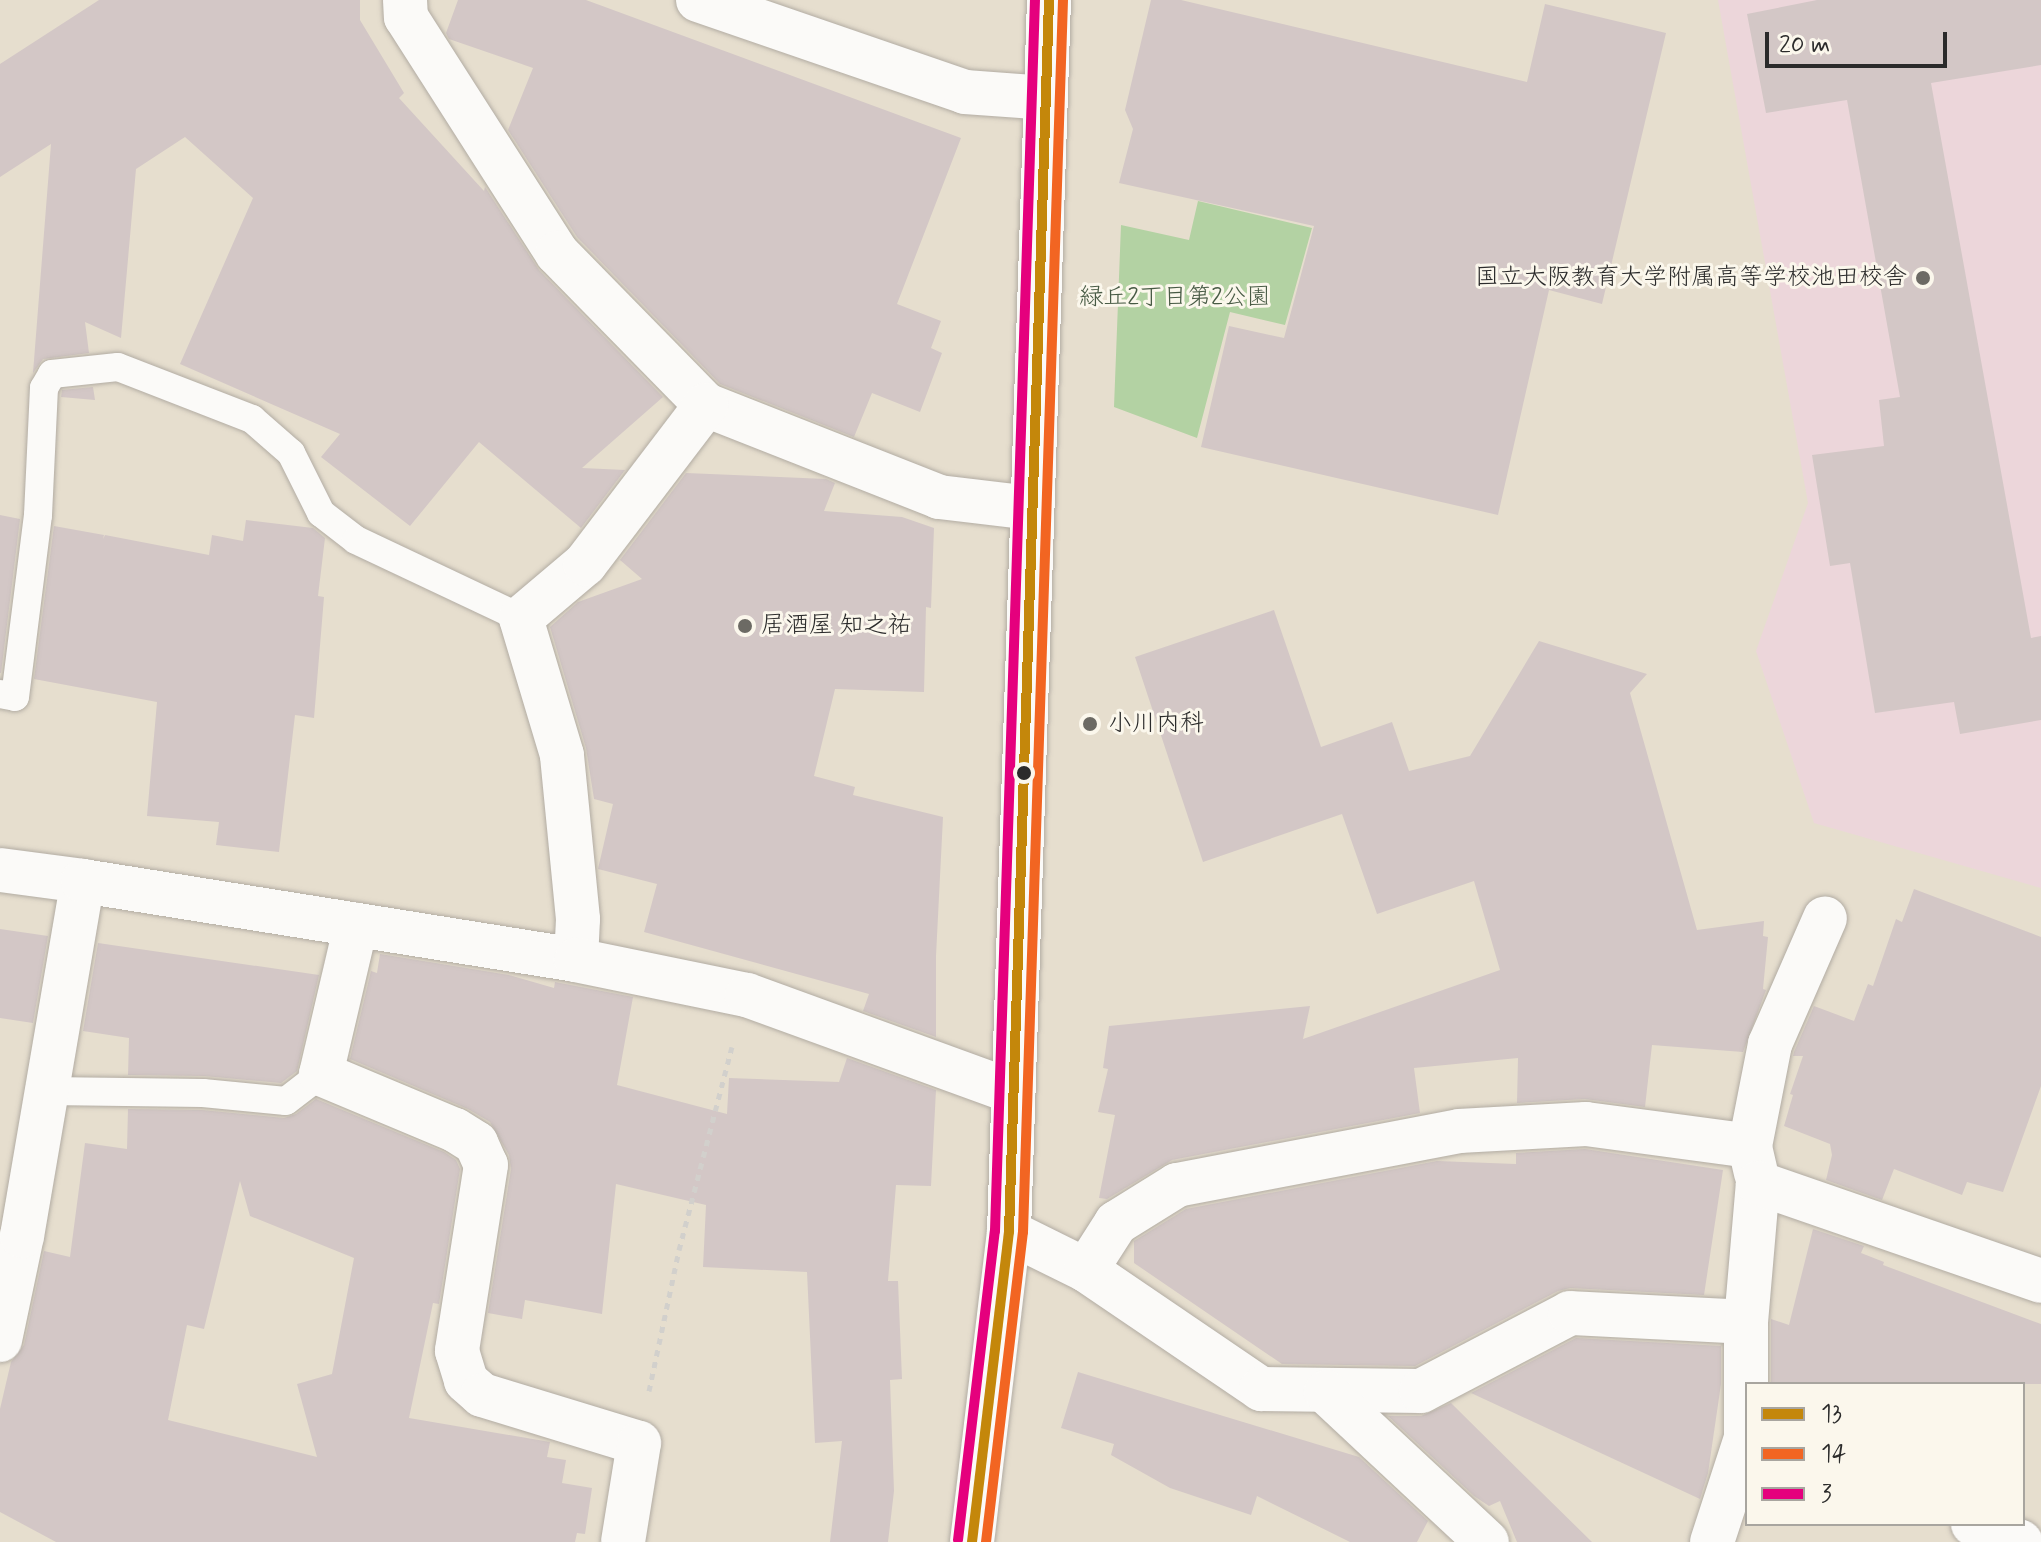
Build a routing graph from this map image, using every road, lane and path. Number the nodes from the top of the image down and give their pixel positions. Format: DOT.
graph roads {
  1 [pos="405,0"];
  2 [pos="698,0"];
  3 [pos="1049,0"];
  4 [pos="1046,98"];
  5 [pos="706,405"];
  6 [pos="1031,508"];
  7 [pos="521,618"];
  8 [pos="0,694"];
  9 [pos="0,870"];
  10 [pos="83,881"];
  11 [pos="1825,918"];
  12 [pos="356,925"];
  13 [pos="576,960"];
  14 [pos="747,995"];
  15 [pos="321,1074"];
  16 [pos="47,1091"];
  17 [pos="1013,1092"];
  18 [pos="1754,1164"];
  19 [pos="1009,1232"];
  20 [pos="1086,1270"];
  21 [pos="2041,1281"];
  22 [pos="1746,1322"];
  23 [pos="0,1340"];
  24 [pos="1747,1382"];
  25 [pos="1326,1392"];
  26 [pos="639,1443"];
  27 [pos="1745,1444"];
  28 [pos="1978,1526"];
  29 [pos="623,1542"];
  30 [pos="972,1542"];
  31 [pos="1487,1542"];
  32 [pos="1712,1542"];
  33 [pos="2021,1542"];
  1 -- 5 [label="street"];
  2 -- 4 [label="street"];
  3 -- 4 [label="street"];
  4 -- 6 [label="street"];
  5 -- 6 [label="street"];
  5 -- 7 [label="street"];
  6 -- 17 [label="street"];
  7 -- 8 [label="lane"];
  7 -- 13 [label="street"];
  9 -- 10 [label="street"];
  10 -- 12 [label="street"];
  10 -- 16 [label="street"];
  11 -- 18 [label="street"];
  12 -- 13 [label="street"];
  12 -- 15 [label="street"];
  13 -- 14 [label="street"];
  14 -- 17 [label="street"];
  14 -- 26 [label="path"];
  15 -- 16 [label="lane"];
  15 -- 26 [label="street"];
  16 -- 23 [label="street"];
  17 -- 19 [label="street"];
  18 -- 20 [label="street"];
  18 -- 21 [label="street"];
  18 -- 22 [label="street"];
  19 -- 20 [label="street"];
  19 -- 30 [label="street"];
  20 -- 25 [label="street"];
  22 -- 24 [label="street"];
  22 -- 25 [label="street"];
  25 -- 31 [label="street"];
  26 -- 29 [label="street"];
  27 -- 32 [label="street"];
  28 -- 33 [label="street"];
}
